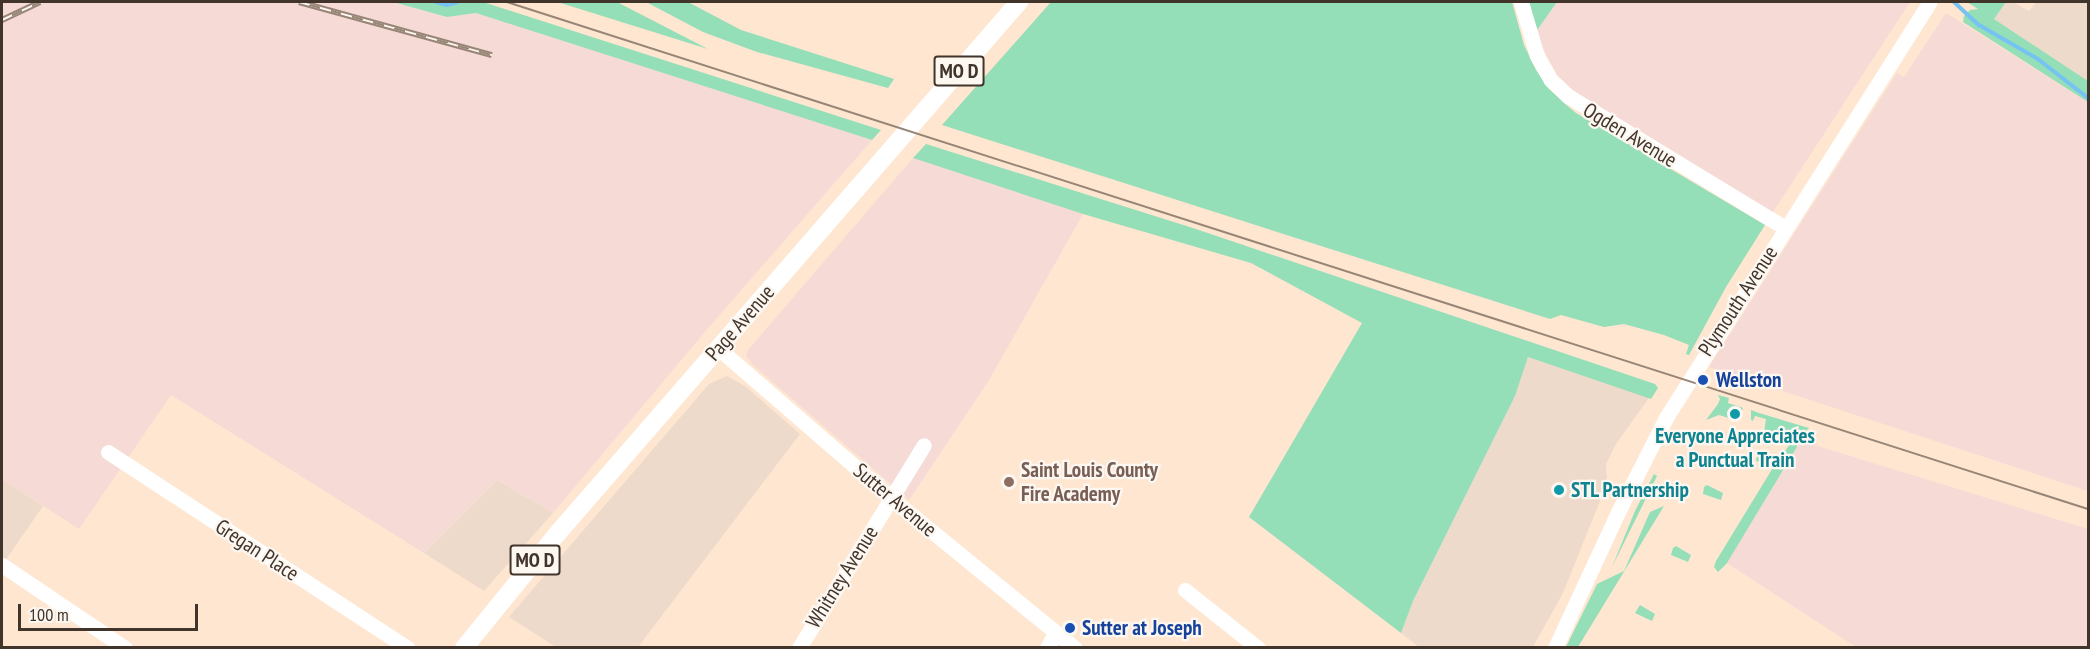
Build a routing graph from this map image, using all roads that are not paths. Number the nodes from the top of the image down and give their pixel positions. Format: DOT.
graph roads {
  1 [pos="1019,2"];
  2 [pos="1521,2"];
  3 [pos="1930,2"];
  4 [pos="1785,228"];
  5 [pos="718,348"];
  6 [pos="924,445"];
  7 [pos="108,452"];
  8 [pos="891,498"];
  9 [pos="2,566"];
  10 [pos="1185,590"];
  11 [pos="1056,632"];
  12 [pos="125,648"];
  13 [pos="407,648"];
  14 [pos="464,648"];
  15 [pos="799,648"];
  16 [pos="1047,648"];
  17 [pos="1075,648"];
  18 [pos="1258,648"];
  19 [pos="1555,648"];
  1 -- 5 [label="main road, Page Avenue / MO D"];
  2 -- 4 [label="street, Ogden Avenue"];
  3 -- 4 [label="street, Plymouth Avenue"];
  4 -- 19 [label="street, Plymouth Avenue"];
  5 -- 8 [label="street, Sutter Avenue"];
  5 -- 14 [label="main road, Page Avenue / MO D"];
  6 -- 8 [label="street, Whitney Avenue"];
  7 -- 13 [label="street, Gregan Place"];
  8 -- 11 [label="street, Sutter Avenue"];
  8 -- 15 [label="street, Whitney Avenue"];
  9 -- 12 [label="street"];
  10 -- 18 [label="street"];
  11 -- 16 [label="street"];
  11 -- 17 [label="street, Sutter Avenue"];
}
